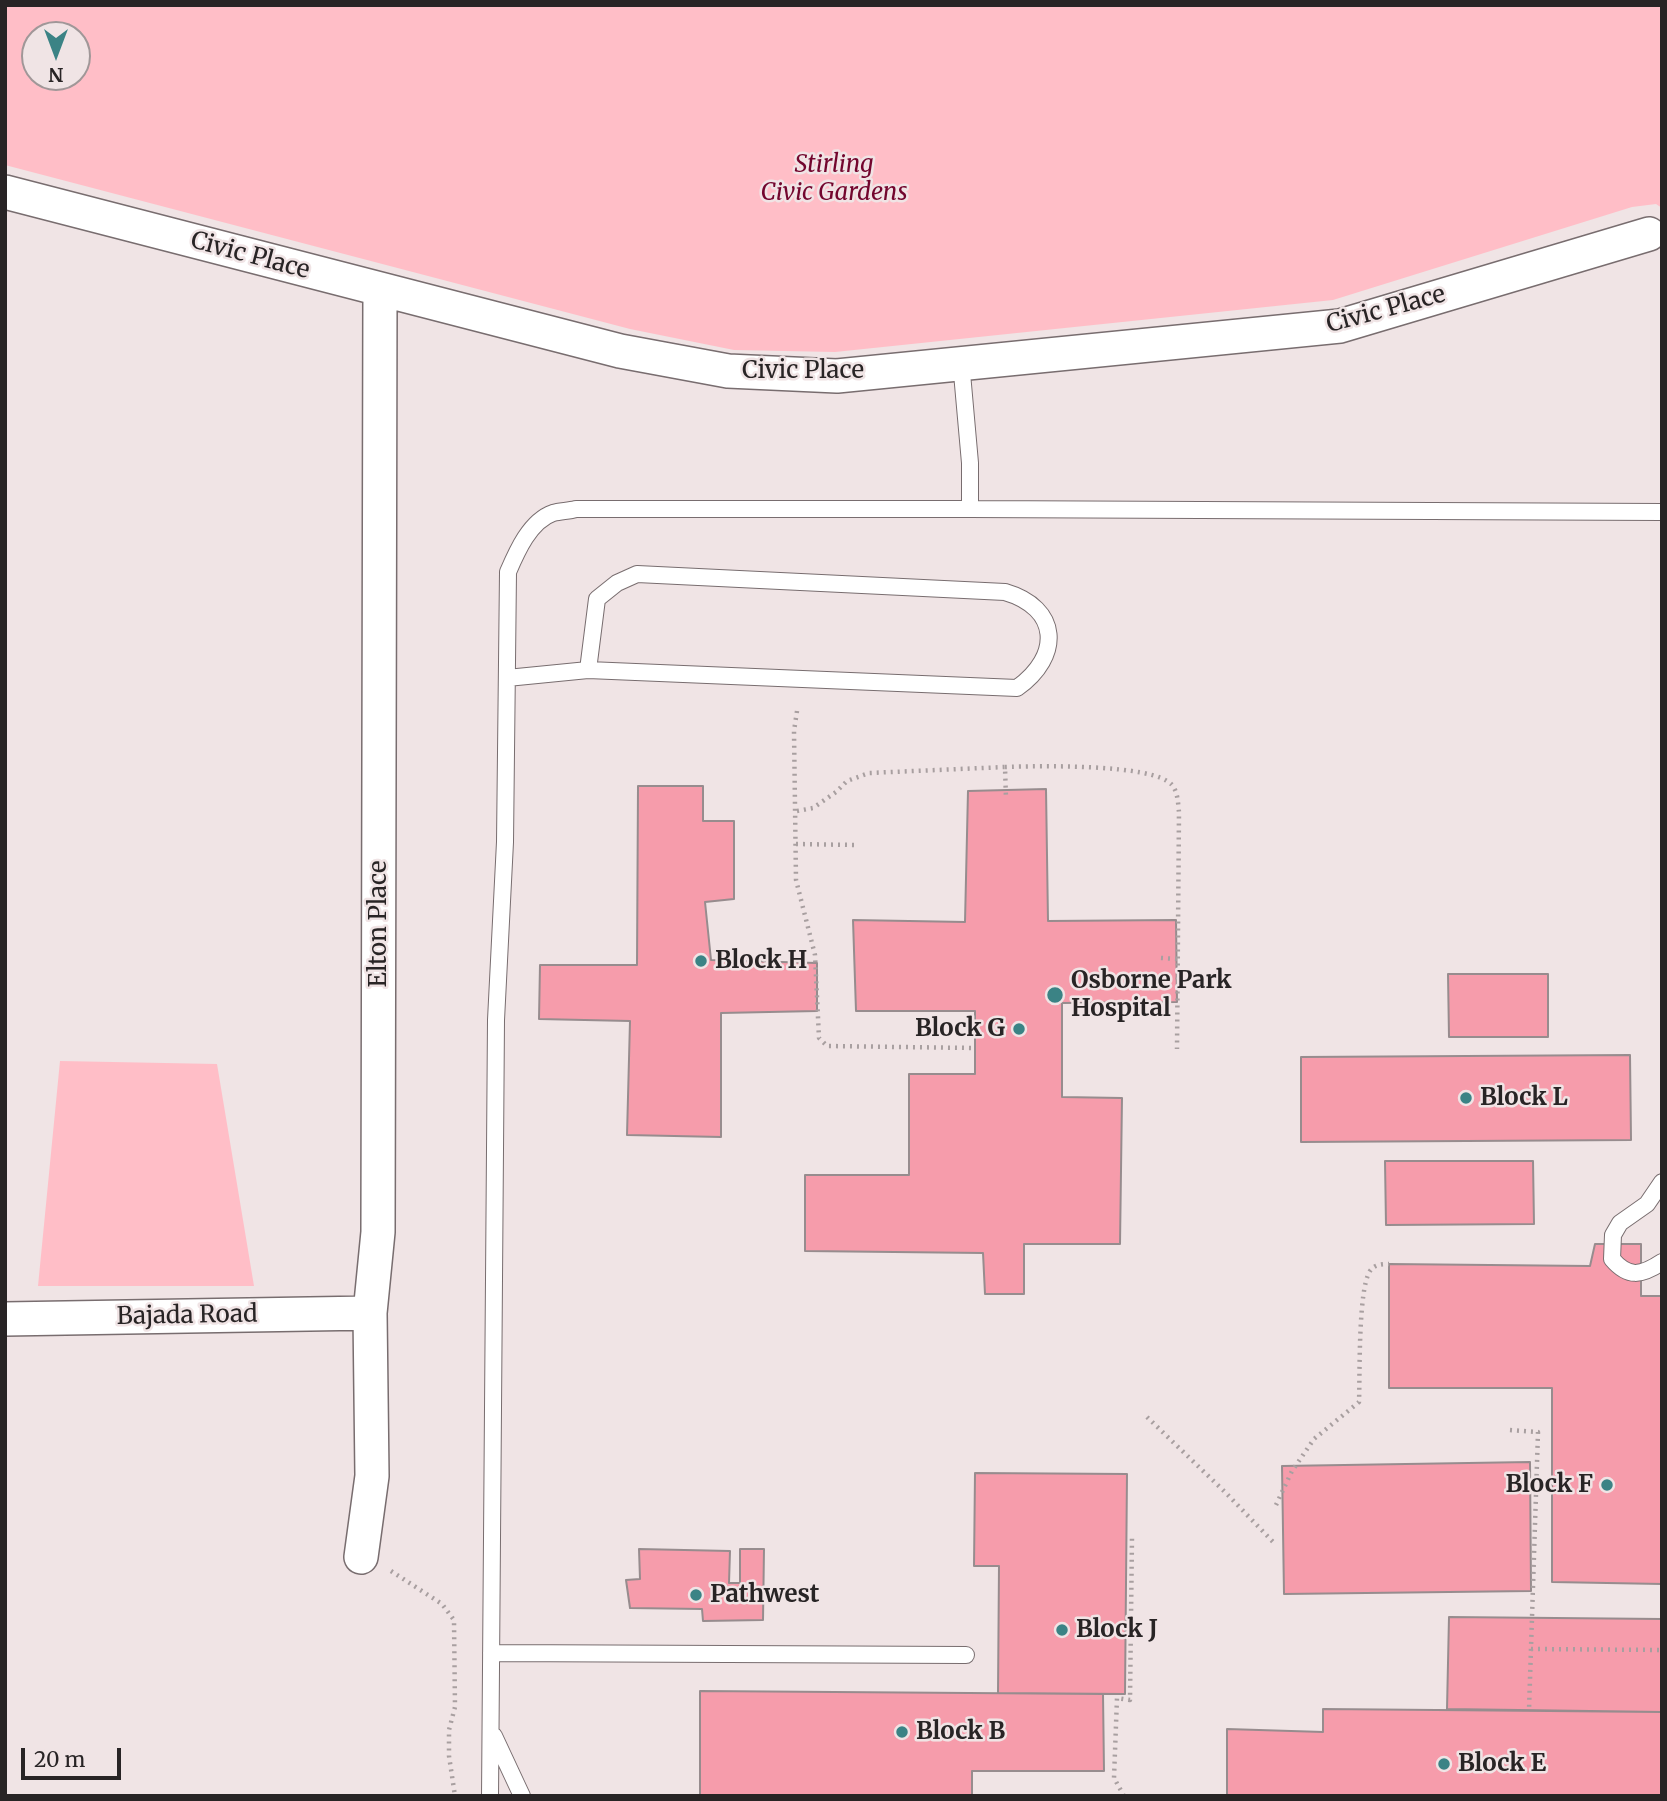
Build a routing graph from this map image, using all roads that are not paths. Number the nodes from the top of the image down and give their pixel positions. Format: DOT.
graph roads {
  1 [pos="5,192"];
  2 [pos="1649,234"];
  3 [pos="380,290"];
  4 [pos="961,362"];
  5 [pos="970,509"];
  6 [pos="1662,512"];
  7 [pos="588,670"];
  8 [pos="507,678"];
  9 [pos="1662,1182"];
  10 [pos="1662,1262"];
  11 [pos="370,1313"];
  12 [pos="5,1319"];
  13 [pos="361,1557"];
  14 [pos="491,1653"];
  15 [pos="966,1655"];
  16 [pos="491,1731"];
  17 [pos="490,1796"];
  18 [pos="522,1796"];
  1 -- 3 [label="street, Civic Place"];
  2 -- 4 [label="street, Civic Place"];
  3 -- 4 [label="street, Civic Place"];
  3 -- 11 [label="street, Elton Place"];
  4 -- 5 [label="lane"];
  5 -- 6 [label="lane"];
  5 -- 8 [label="lane"];
  7 -- 7 [label="lane"];
  7 -- 8 [label="lane"];
  8 -- 14 [label="lane"];
  9 -- 10 [label="lane"];
  11 -- 12 [label="street, Bajada Road"];
  11 -- 13 [label="street, Elton Place"];
  14 -- 15 [label="lane"];
  14 -- 16 [label="lane"];
  16 -- 17 [label="lane"];
  16 -- 18 [label="lane"];
}
